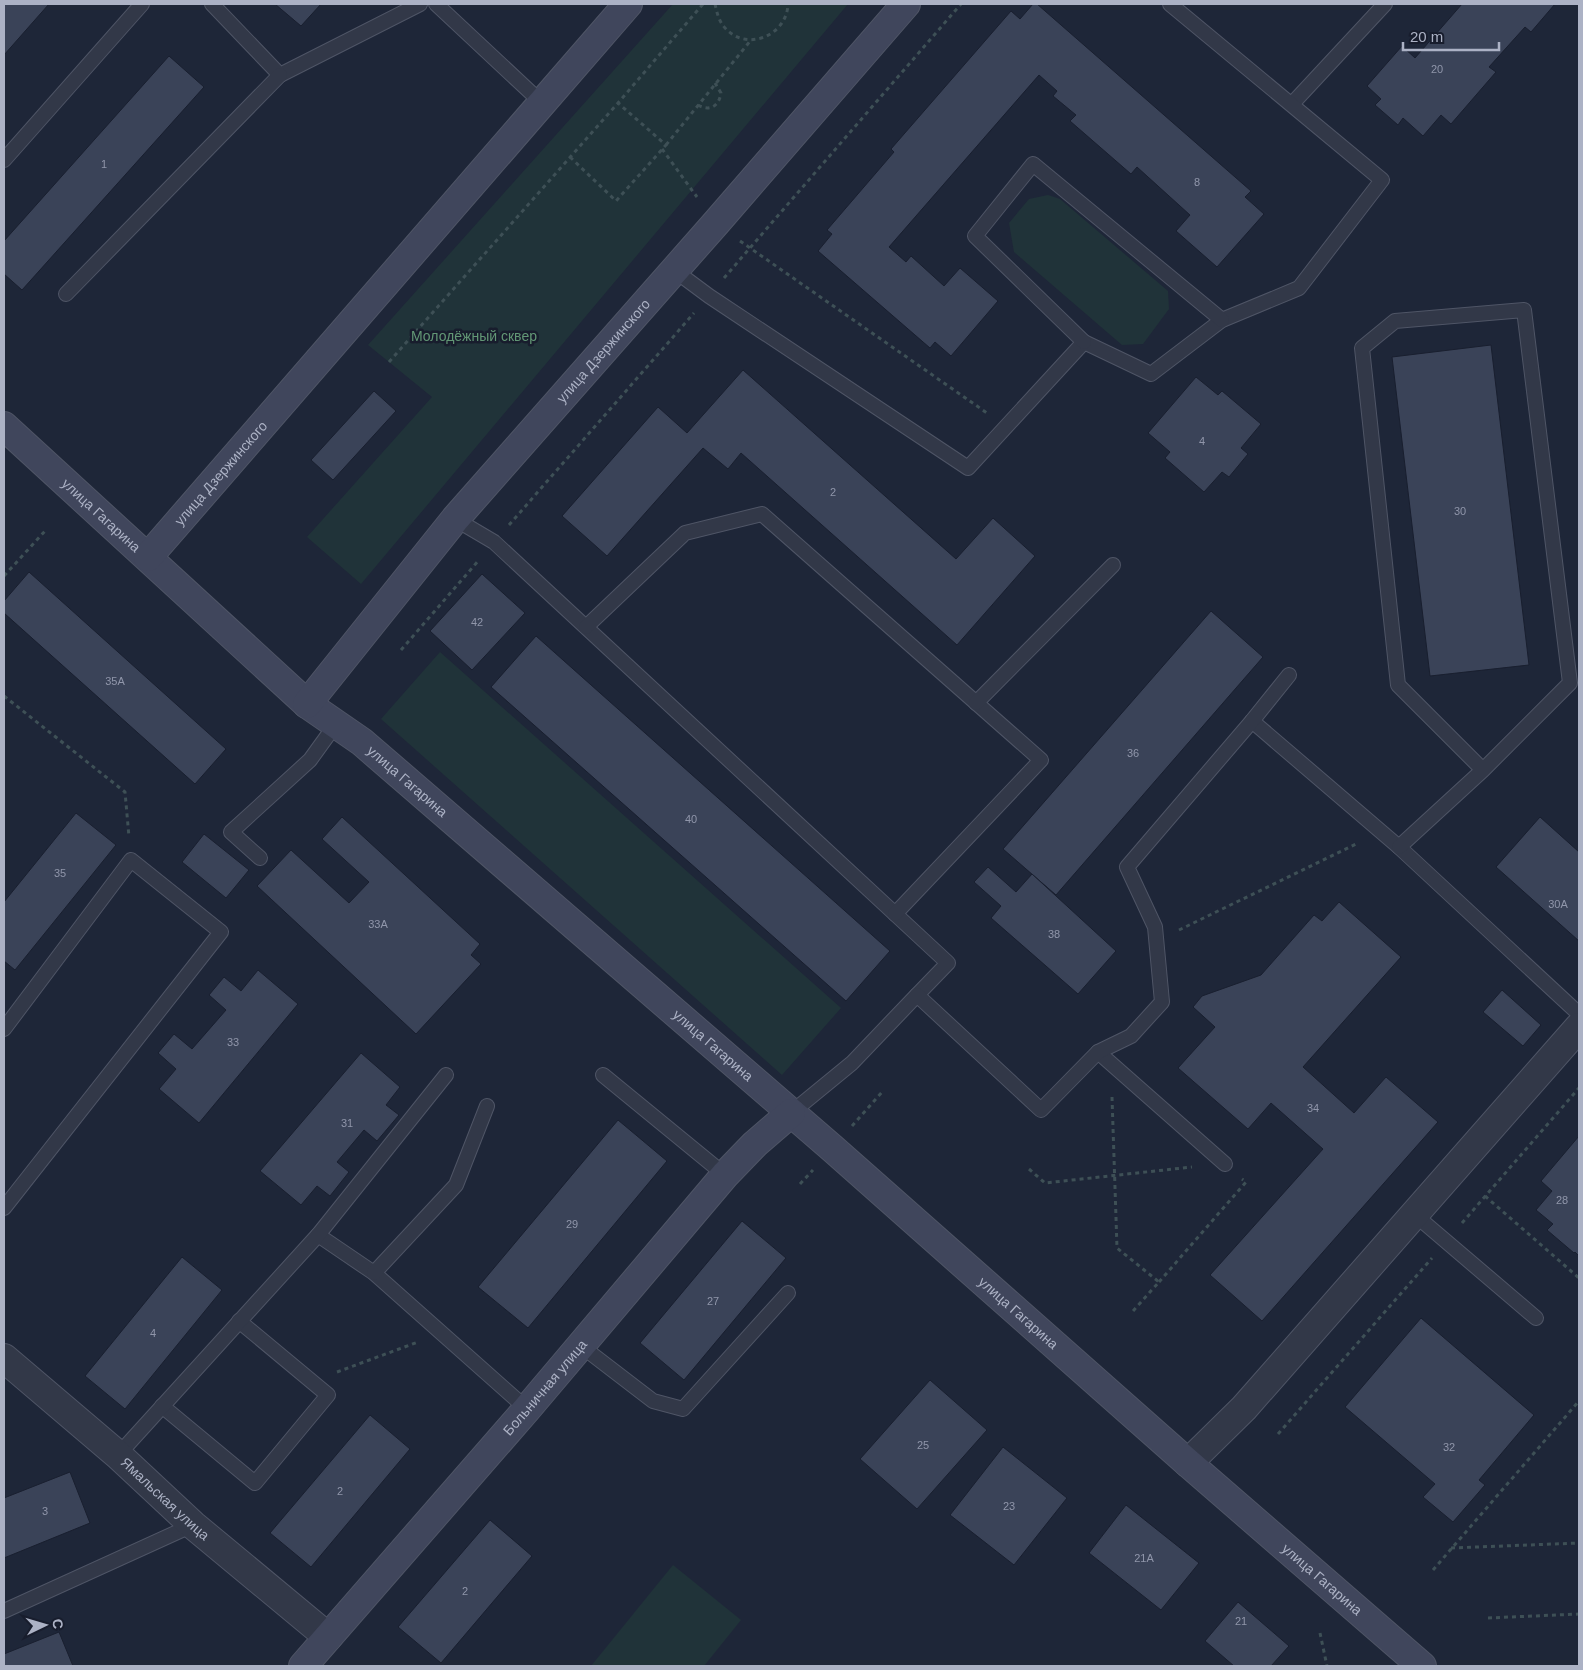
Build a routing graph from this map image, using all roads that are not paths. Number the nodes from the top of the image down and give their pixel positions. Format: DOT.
graph roads {
  1 [pos="142,4"];
  2 [pos="212,4"];
  3 [pos="420,4"];
  4 [pos="436,4"];
  5 [pos="628,4"];
  6 [pos="906,4"];
  7 [pos="1170,4"];
  8 [pos="1385,4"];
  9 [pos="280,75"];
  10 [pos="542,103"];
  11 [pos="1292,104"];
  12 [pos="4,160"];
  13 [pos="674,270"];
  14 [pos="66,294"];
  15 [pos="1222,320"];
  16 [pos="1084,342"];
  17 [pos="4,426"];
  18 [pos="455,519"];
  19 [pos="148,556"];
  20 [pos="1113,565"];
  21 [pos="586,627"];
  22 [pos="1289,675"];
  23 [pos="976,703"];
  24 [pos="307,704"];
  25 [pos="1252,721"];
  26 [pos="336,724"];
  27 [pos="1483,770"];
  28 [pos="1398,847"];
  29 [pos="260,858"];
  30 [pos="895,914"];
  31 [pos="916,995"];
  32 [pos="1579,1014"];
  33 [pos="1579,1027"];
  34 [pos="4,1029"];
  35 [pos="1098,1052"];
  36 [pos="446,1075"];
  37 [pos="604,1075"];
  38 [pos="487,1106"];
  39 [pos="792,1113"];
  40 [pos="1225,1164"];
  41 [pos="725,1175"];
  42 [pos="4,1208"];
  43 [pos="1414,1214"];
  44 [pos="318,1235"];
  45 [pos="374,1273"];
  46 [pos="788,1293"];
  47 [pos="1536,1318"];
  48 [pos="240,1321"];
  49 [pos="580,1345"];
  50 [pos="4,1358"];
  51 [pos="162,1406"];
  52 [pos="526,1409"];
  53 [pos="118,1455"];
  54 [pos="1188,1463"];
  55 [pos="193,1525"];
  56 [pos="4,1611"];
  57 [pos="328,1637"];
  58 [pos="1411,1663"];
  59 [pos="303,1666"];
  1 -- 12 [label="lane"];
  2 -- 9 [label="lane"];
  3 -- 9 [label="lane"];
  4 -- 10 [label="lane"];
  5 -- 10 [label="street, улица Дзержинского"];
  6 -- 13 [label="street, улица Дзержинского"];
  7 -- 11 [label="lane"];
  8 -- 11 [label="lane"];
  9 -- 14 [label="lane"];
  10 -- 19 [label="street, улица Дзержинского"];
  11 -- 15 [label="lane"];
  13 -- 16 [label="lane"];
  13 -- 18 [label="street, улица Дзержинского"];
  15 -- 16 [label="lane"];
  15 -- 16 [label="lane"];
  17 -- 19 [label="street, улица Гагарина"];
  18 -- 21 [label="lane"];
  18 -- 24 [label="street, улица Дзержинского"];
  19 -- 24 [label="street, улица Гагарина"];
  20 -- 23 [label="lane"];
  21 -- 23 [label="lane"];
  21 -- 30 [label="lane"];
  22 -- 25 [label="lane"];
  23 -- 30 [label="lane"];
  24 -- 26 [label="street, улица Гагарина"];
  25 -- 28 [label="lane"];
  25 -- 35 [label="lane"];
  26 -- 29 [label="lane"];
  26 -- 39 [label="street, улица Гагарина"];
  27 -- 27 [label="lane"];
  27 -- 28 [label="lane"];
  28 -- 32 [label="lane"];
  30 -- 31 [label="lane"];
  31 -- 35 [label="lane"];
  31 -- 39 [label="lane"];
  33 -- 43 [label="street"];
  34 -- 42 [label="lane"];
  35 -- 40 [label="lane"];
  36 -- 44 [label="lane"];
  37 -- 41 [label="lane"];
  38 -- 45 [label="lane"];
  39 -- 41 [label="street, Больничная улица"];
  39 -- 54 [label="street, улица Гагарина"];
  41 -- 49 [label="street, Больничная улица"];
  43 -- 47 [label="lane"];
  43 -- 54 [label="street"];
  44 -- 45 [label="lane"];
  44 -- 48 [label="lane"];
  45 -- 52 [label="lane"];
  46 -- 49 [label="lane"];
  48 -- 51 [label="lane"];
  48 -- 51 [label="lane"];
  49 -- 52 [label="street, Больничная улица"];
  50 -- 53 [label="street, Ямальская улица"];
  51 -- 53 [label="lane"];
  52 -- 57 [label="street, Больничная улица"];
  53 -- 55 [label="street, Ямальская улица"];
  54 -- 58 [label="street, улица Гагарина"];
  55 -- 56 [label="lane"];
  55 -- 57 [label="street, Ямальская улица"];
  57 -- 59 [label="street, Больничная улица"];
}
